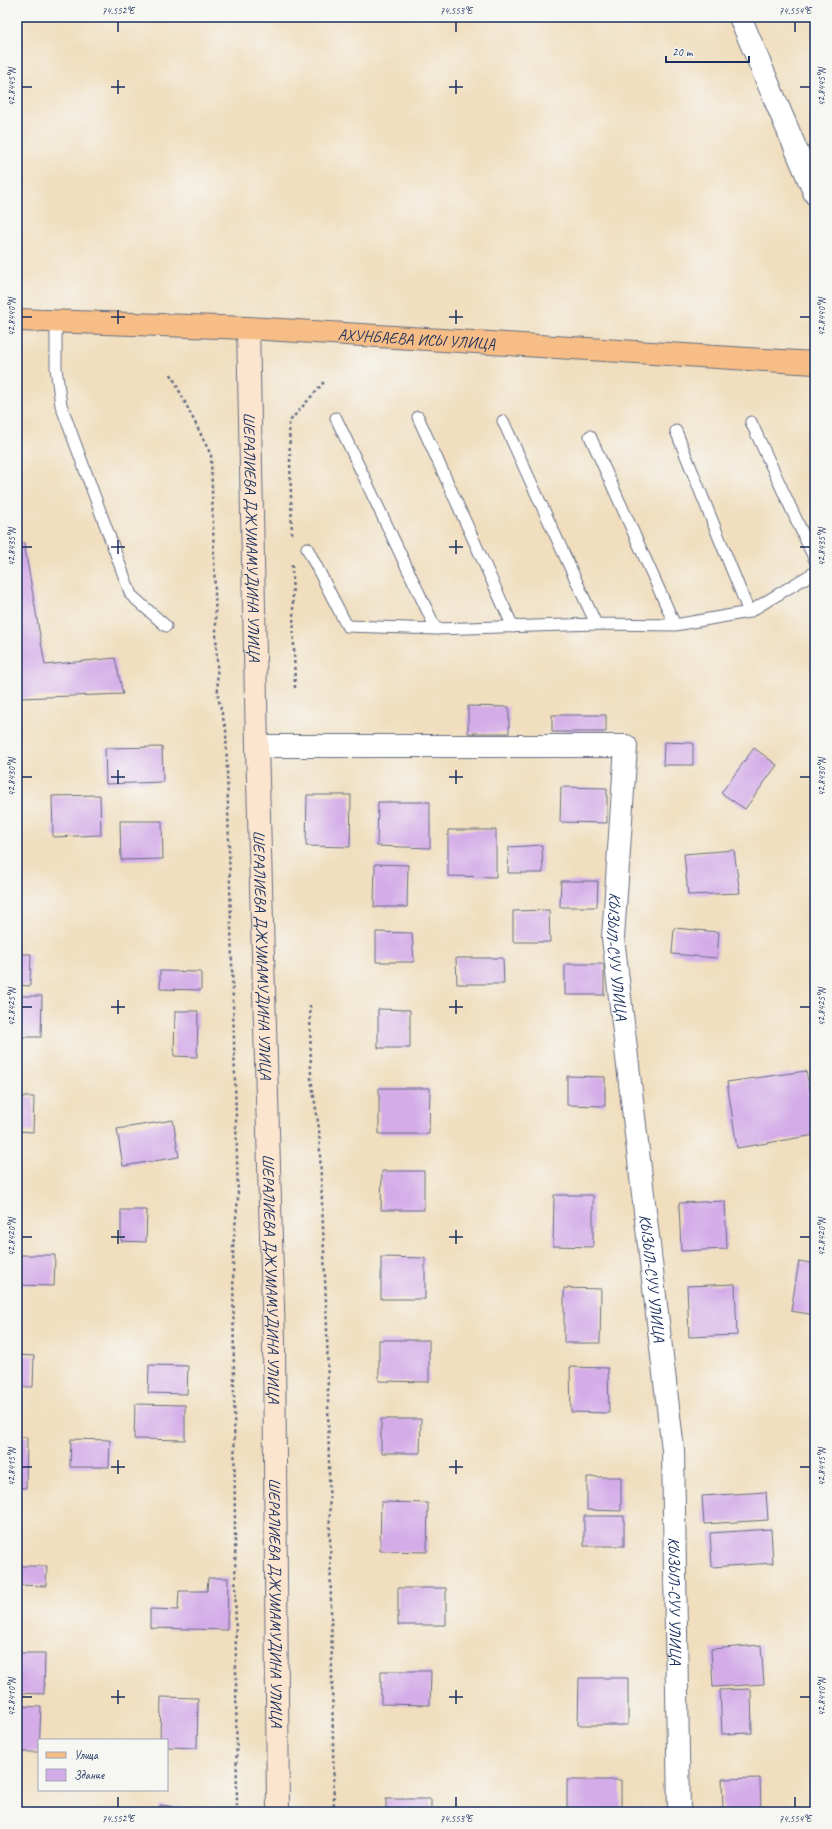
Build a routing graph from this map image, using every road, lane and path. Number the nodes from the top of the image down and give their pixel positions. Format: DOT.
graph roads {
  1 [pos="740,17"];
  2 [pos="815,194"];
  3 [pos="17,320"];
  4 [pos="56,322"];
  5 [pos="248,328"];
  6 [pos="815,363"];
  7 [pos="171,374"];
  8 [pos="324,382"];
  9 [pos="418,417"];
  10 [pos="336,418"];
  11 [pos="503,421"];
  12 [pos="751,422"];
  13 [pos="676,431"];
  14 [pos="590,436"];
  15 [pos="292,540"];
  16 [pos="307,548"];
  17 [pos="815,560"];
  18 [pos="292,563"];
  19 [pos="815,572"];
  20 [pos="749,612"];
  21 [pos="596,624"];
  22 [pos="674,625"];
  23 [pos="166,626"];
  24 [pos="513,627"];
  25 [pos="436,629"];
  26 [pos="295,689"];
  27 [pos="257,746"];
  28 [pos="310,1004"];
  29 [pos="237,1812"];
  30 [pos="278,1812"];
  31 [pos="334,1812"];
  32 [pos="679,1812"];
  1 -- 2 [label="street"];
  3 -- 4 [label="main road, АХУНБАЕВА ИСЫ УЛИЦА"];
  4 -- 5 [label="main road, АХУНБАЕВА ИСЫ УЛИЦА"];
  4 -- 23 [label="lane"];
  5 -- 6 [label="main road, АХУНБАЕВА ИСЫ УЛИЦА"];
  5 -- 27 [label="street, ШЕРАЛИЕВА ДЖУМАМУДИНА УЛИЦА"];
  7 -- 29 [label="path"];
  8 -- 15 [label="path"];
  9 -- 24 [label="lane"];
  10 -- 25 [label="lane"];
  11 -- 21 [label="lane"];
  12 -- 17 [label="lane"];
  13 -- 20 [label="lane"];
  14 -- 22 [label="lane"];
  16 -- 25 [label="lane"];
  18 -- 26 [label="path"];
  19 -- 20 [label="lane"];
  20 -- 22 [label="lane"];
  21 -- 22 [label="lane"];
  21 -- 24 [label="lane"];
  24 -- 25 [label="lane"];
  27 -- 30 [label="street, ШЕРАЛИЕВА ДЖУМАМУДИНА УЛИЦА"];
  27 -- 32 [label="street, КЫЗЫЛ-СУУ УЛИЦА"];
  28 -- 31 [label="path"];
}
